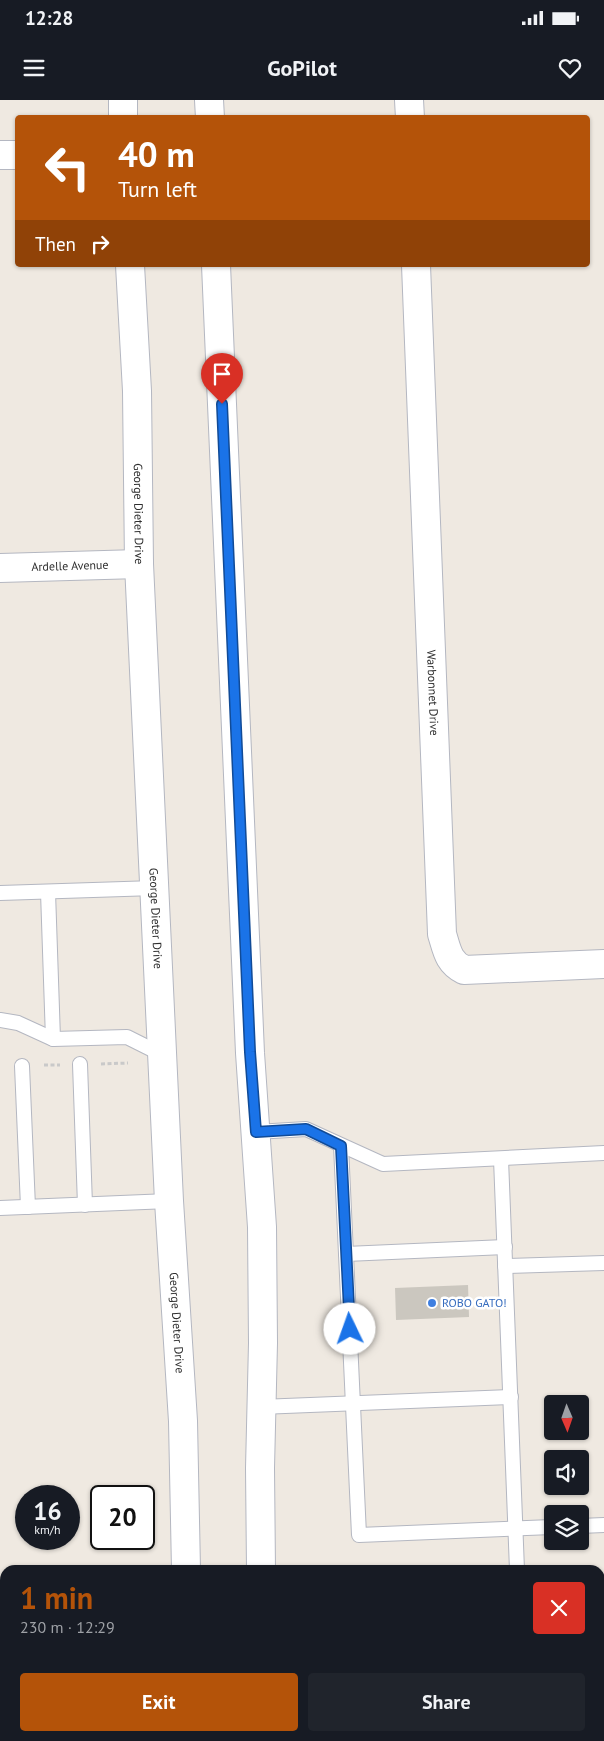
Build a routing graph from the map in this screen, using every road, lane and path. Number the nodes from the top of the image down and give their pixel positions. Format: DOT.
graph roads {
  1 [pos="123,100"];
  2 [pos="209,100"];
  3 [pos="409,100"];
  4 [pos="123,115"];
  5 [pos="210,115"];
  6 [pos="410,115"];
  7 [pos="0,155"];
  8 [pos="15,155"];
  9 [pos="130,267"];
  10 [pos="216,267"];
  11 [pos="416,267"];
  12 [pos="139,564"];
  13 [pos="0,568"];
  14 [pos="155,888"];
  15 [pos="48,892"];
  16 [pos="0,893"];
  17 [pos="604,964"];
  18 [pos="0,1020"];
  19 [pos="53,1039"];
  20 [pos="163,1055"];
  21 [pos="80,1064"];
  22 [pos="22,1066"];
  23 [pos="256,1132"];
  24 [pos="341,1146"];
  25 [pos="604,1152"];
  26 [pos="501,1158"];
  27 [pos="169,1201"];
  28 [pos="85,1205"];
  29 [pos="28,1207"];
  30 [pos="0,1208"];
  31 [pos="505,1247"];
  32 [pos="346,1254"];
  33 [pos="604,1263"];
  34 [pos="506,1266"];
  35 [pos="511,1397"];
  36 [pos="353,1404"];
  37 [pos="260,1407"];
  38 [pos="604,1525"];
  39 [pos="589,1526"];
  40 [pos="544,1527"];
  41 [pos="516,1529"];
  42 [pos="186,1565"];
  43 [pos="261,1565"];
  44 [pos="517,1565"];
  1 -- 4 [label="main road"];
  2 -- 5 [label="main road"];
  3 -- 6 [label="main road"];
  7 -- 8 [label="main road"];
  9 -- 12 [label="main road, George Dieter Drive"];
  10 -- 23 [label="main road"];
  11 -- 17 [label="main road, Warbonnet Drive"];
  12 -- 13 [label="main road, Ardelle Avenue"];
  12 -- 14 [label="main road, George Dieter Drive"];
  14 -- 15 [label="lane"];
  14 -- 20 [label="main road, George Dieter Drive"];
  15 -- 16 [label="lane"];
  15 -- 19 [label="lane"];
  18 -- 19 [label="lane"];
  19 -- 20 [label="lane"];
  20 -- 27 [label="main road, George Dieter Drive"];
  21 -- 28 [label="lane"];
  22 -- 29 [label="lane"];
  23 -- 24 [label="lane"];
  23 -- 37 [label="main road"];
  24 -- 26 [label="lane"];
  24 -- 32 [label="lane"];
  25 -- 26 [label="lane"];
  26 -- 31 [label="lane"];
  27 -- 28 [label="lane"];
  27 -- 42 [label="main road, George Dieter Drive"];
  28 -- 29 [label="lane"];
  29 -- 30 [label="lane"];
  31 -- 32 [label="lane"];
  31 -- 34 [label="lane"];
  32 -- 36 [label="lane"];
  33 -- 34 [label="lane"];
  34 -- 35 [label="lane"];
  35 -- 36 [label="lane"];
  35 -- 41 [label="lane"];
  36 -- 37 [label="lane"];
  36 -- 41 [label="lane"];
  37 -- 43 [label="main road"];
  38 -- 39 [label="lane"];
  40 -- 41 [label="lane"];
  41 -- 44 [label="lane"];
}
